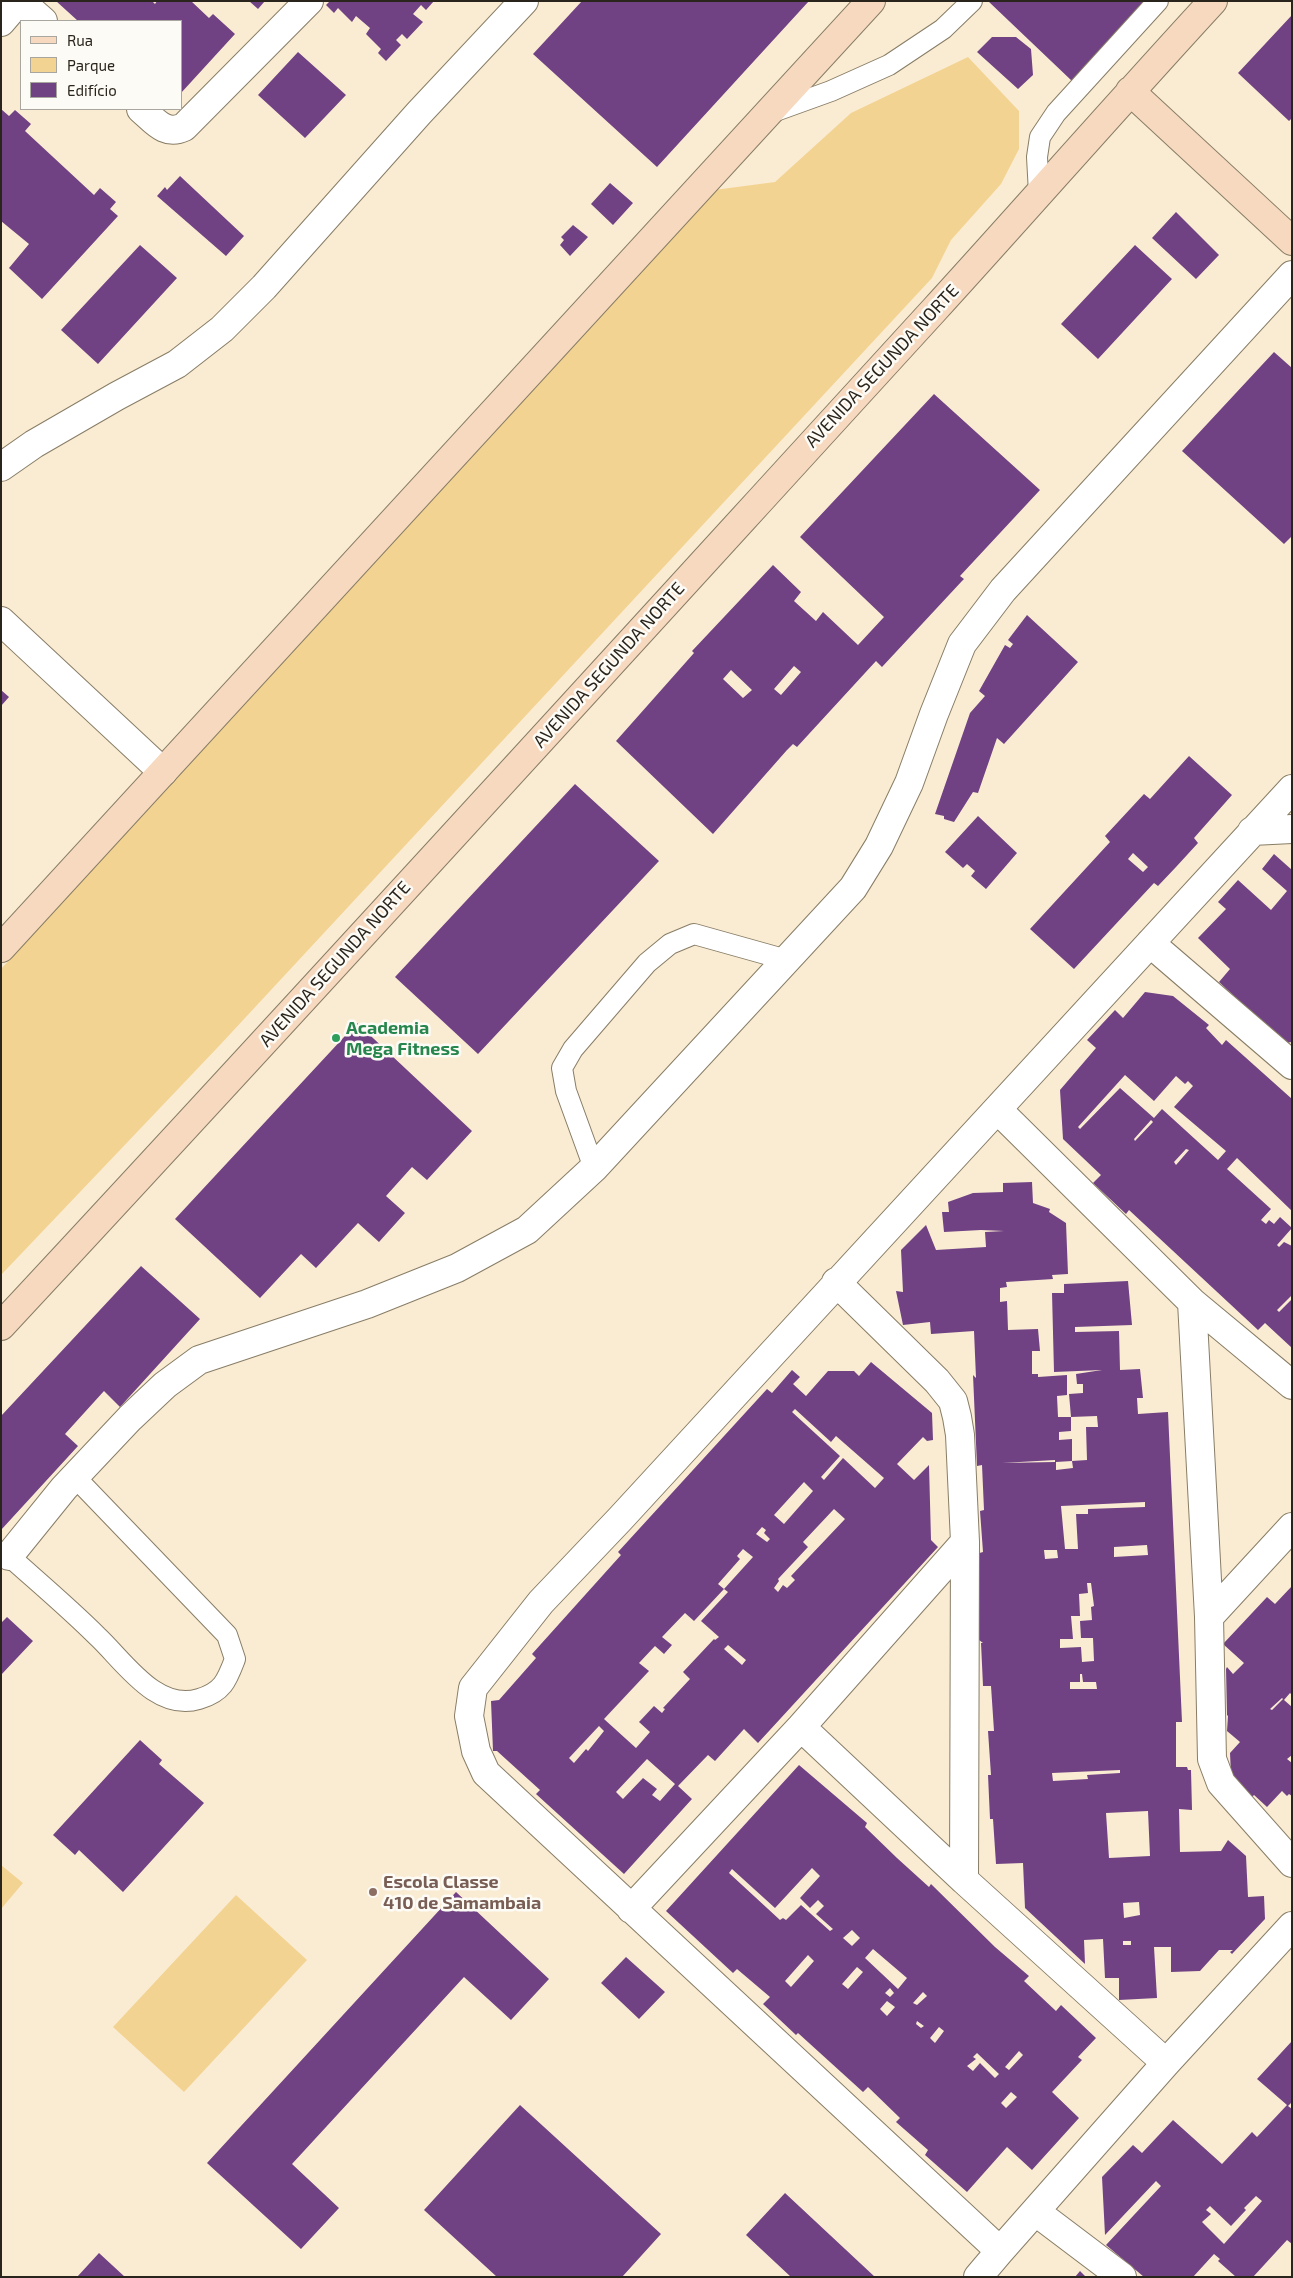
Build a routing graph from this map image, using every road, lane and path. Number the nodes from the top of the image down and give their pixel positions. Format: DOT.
graph roads {
  1 [pos="20,1"];
  2 [pos="309,1"];
  3 [pos="524,1"];
  4 [pos="871,1"];
  5 [pos="972,1"];
  6 [pos="1158,1"];
  7 [pos="1213,1"];
  8 [pos="42,20"];
  9 [pos="1,22"];
  10 [pos="1130,90"];
  11 [pos="142,110"];
  12 [pos="766,115"];
  13 [pos="1039,193"];
  14 [pos="1292,241"];
  15 [pos="1292,275"];
  16 [pos="1,467"];
  17 [pos="1,621"];
  18 [pos="163,772"];
  19 [pos="1292,789"];
  20 [pos="1292,829"];
  21 [pos="1252,831"];
  22 [pos="1150,943"];
  23 [pos="1,948"];
  24 [pos="787,960"];
  25 [pos="1292,1065"];
  26 [pos="998,1110"];
  27 [pos="594,1168"];
  28 [pos="836,1282"];
  29 [pos="1192,1302"];
  30 [pos="1,1326"];
  31 [pos="1292,1385"];
  32 [pos="74,1476"];
  33 [pos="1292,1527"];
  34 [pos="964,1542"];
  35 [pos="9,1556"];
  36 [pos="1209,1617"];
  37 [pos="801,1728"];
  38 [pos="1292,1863"];
  39 [pos="964,1880"];
  40 [pos="631,1909"];
  41 [pos="1292,1926"];
  42 [pos="1166,2062"];
  43 [pos="1036,2212"];
  44 [pos="1000,2251"];
  45 [pos="978,2277"];
  46 [pos="1122,2277"];
  1 -- 8 [label="street"];
  1 -- 9 [label="street"];
  2 -- 11 [label="street"];
  3 -- 16 [label="street"];
  4 -- 12 [label="main road"];
  5 -- 12 [label="lane"];
  6 -- 13 [label="lane"];
  7 -- 10 [label="main road, AVENIDA SEGUNDA NORTE"];
  10 -- 13 [label="main road, AVENIDA SEGUNDA NORTE"];
  10 -- 14 [label="main road"];
  12 -- 18 [label="main road"];
  13 -- 30 [label="main road, AVENIDA SEGUNDA NORTE"];
  15 -- 24 [label="street"];
  17 -- 18 [label="street"];
  18 -- 23 [label="main road"];
  19 -- 21 [label="street"];
  20 -- 21 [label="street"];
  21 -- 22 [label="street"];
  22 -- 25 [label="street"];
  22 -- 26 [label="street"];
  24 -- 27 [label="street"];
  24 -- 27 [label="lane"];
  26 -- 28 [label="street"];
  26 -- 29 [label="street"];
  27 -- 32 [label="street"];
  28 -- 34 [label="street"];
  28 -- 40 [label="street"];
  29 -- 31 [label="street"];
  29 -- 36 [label="street"];
  32 -- 35 [label="street"];
  32 -- 35 [label="lane"];
  33 -- 36 [label="street"];
  34 -- 37 [label="street"];
  34 -- 39 [label="street"];
  36 -- 38 [label="street"];
  37 -- 39 [label="street"];
  37 -- 40 [label="street"];
  39 -- 42 [label="street"];
  40 -- 44 [label="street"];
  41 -- 42 [label="street"];
  42 -- 43 [label="street"];
  43 -- 44 [label="street"];
  43 -- 46 [label="street"];
  44 -- 45 [label="street"];
}
